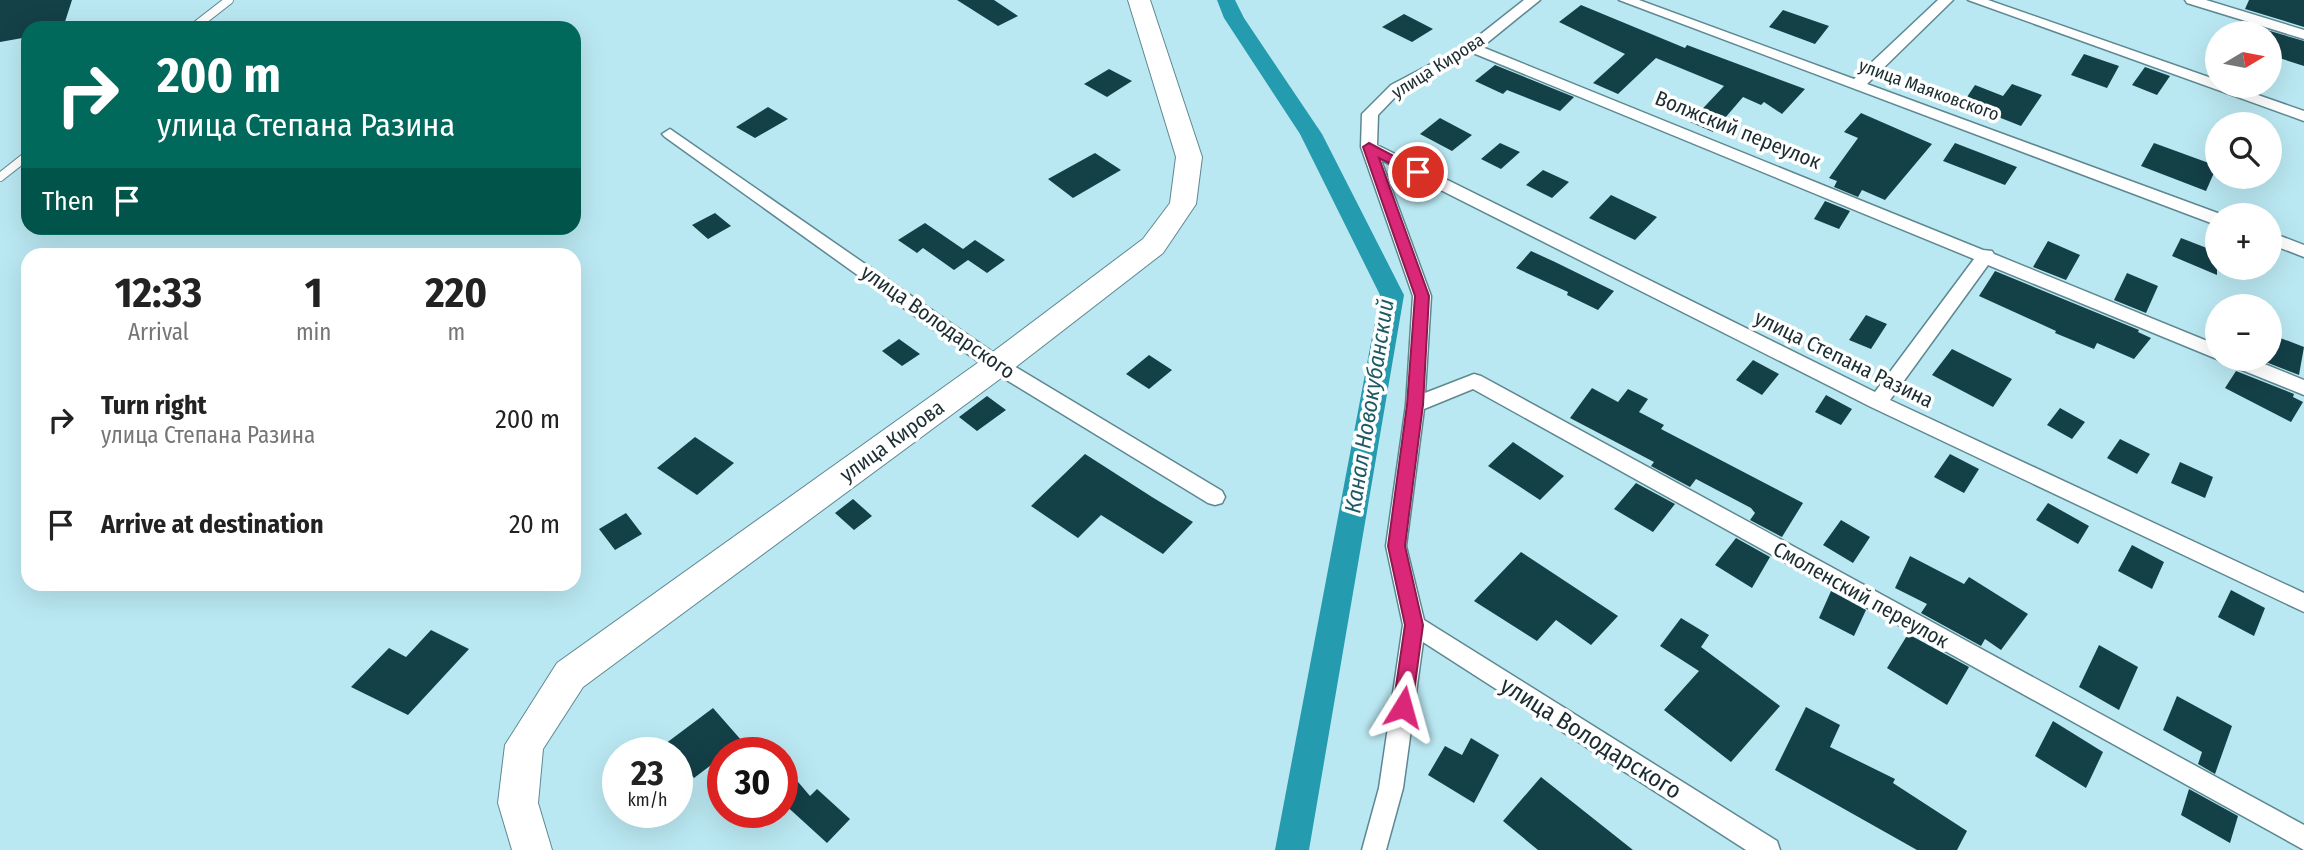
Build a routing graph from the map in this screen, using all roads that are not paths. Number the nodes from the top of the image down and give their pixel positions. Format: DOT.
graph roads {
  1 [pos="229,0"];
  2 [pos="1139,0"];
  3 [pos="1533,0"];
  4 [pos="1626,0"];
  5 [pos="1946,0"];
  6 [pos="1975,0"];
  7 [pos="2192,0"];
  8 [pos="202,21"];
  9 [pos="2304,35"];
  10 [pos="1472,48"];
  11 [pos="2205,81"];
  12 [pos="1856,86"];
  13 [pos="2252,98"];
  14 [pos="2304,116"];
  15 [pos="670,134"];
  16 [pos="1369,147"];
  17 [pos="21,160"];
  18 [pos="0,177"];
  19 [pos="2205,215"];
  20 [pos="2282,243"];
  21 [pos="2304,251"];
  22 [pos="1986,255"];
  23 [pos="2205,347"];
  24 [pos="998,365"];
  25 [pos="2263,371"];
  26 [pos="2304,388"];
  27 [pos="1878,402"];
  28 [pos="1415,405"];
  29 [pos="1215,497"];
  30 [pos="2304,603"];
  31 [pos="1414,625"];
  32 [pos="2304,838"];
  33 [pos="527,849"];
  34 [pos="1374,850"];
  35 [pos="1768,850"];
  1 -- 8 [label="lane"];
  2 -- 24 [label="main road, улица Кирова"];
  3 -- 10 [label="street, улица Кирова"];
  4 -- 12 [label="street, улица Маяковского"];
  5 -- 12 [label="street"];
  6 -- 11 [label="street"];
  7 -- 9 [label="street"];
  10 -- 16 [label="street, улица Кирова"];
  10 -- 22 [label="street, Волжский переулок"];
  12 -- 19 [label="street, улица Маяковского"];
  13 -- 14 [label="street"];
  15 -- 24 [label="street, улица Володарского"];
  16 -- 27 [label="street, улица Степана Разина"];
  16 -- 28 [label="street"];
  17 -- 18 [label="lane"];
  20 -- 21 [label="street"];
  22 -- 23 [label="street, Волжский переулок"];
  22 -- 27 [label="street"];
  24 -- 29 [label="street, улица Володарского"];
  24 -- 33 [label="main road, улица Кирова"];
  25 -- 26 [label="street"];
  27 -- 30 [label="street, улица Степана Разина"];
  28 -- 31 [label="street"];
  28 -- 32 [label="street, Смоленский переулок"];
  31 -- 34 [label="street"];
  31 -- 35 [label="street, улица Володарского"];
}
